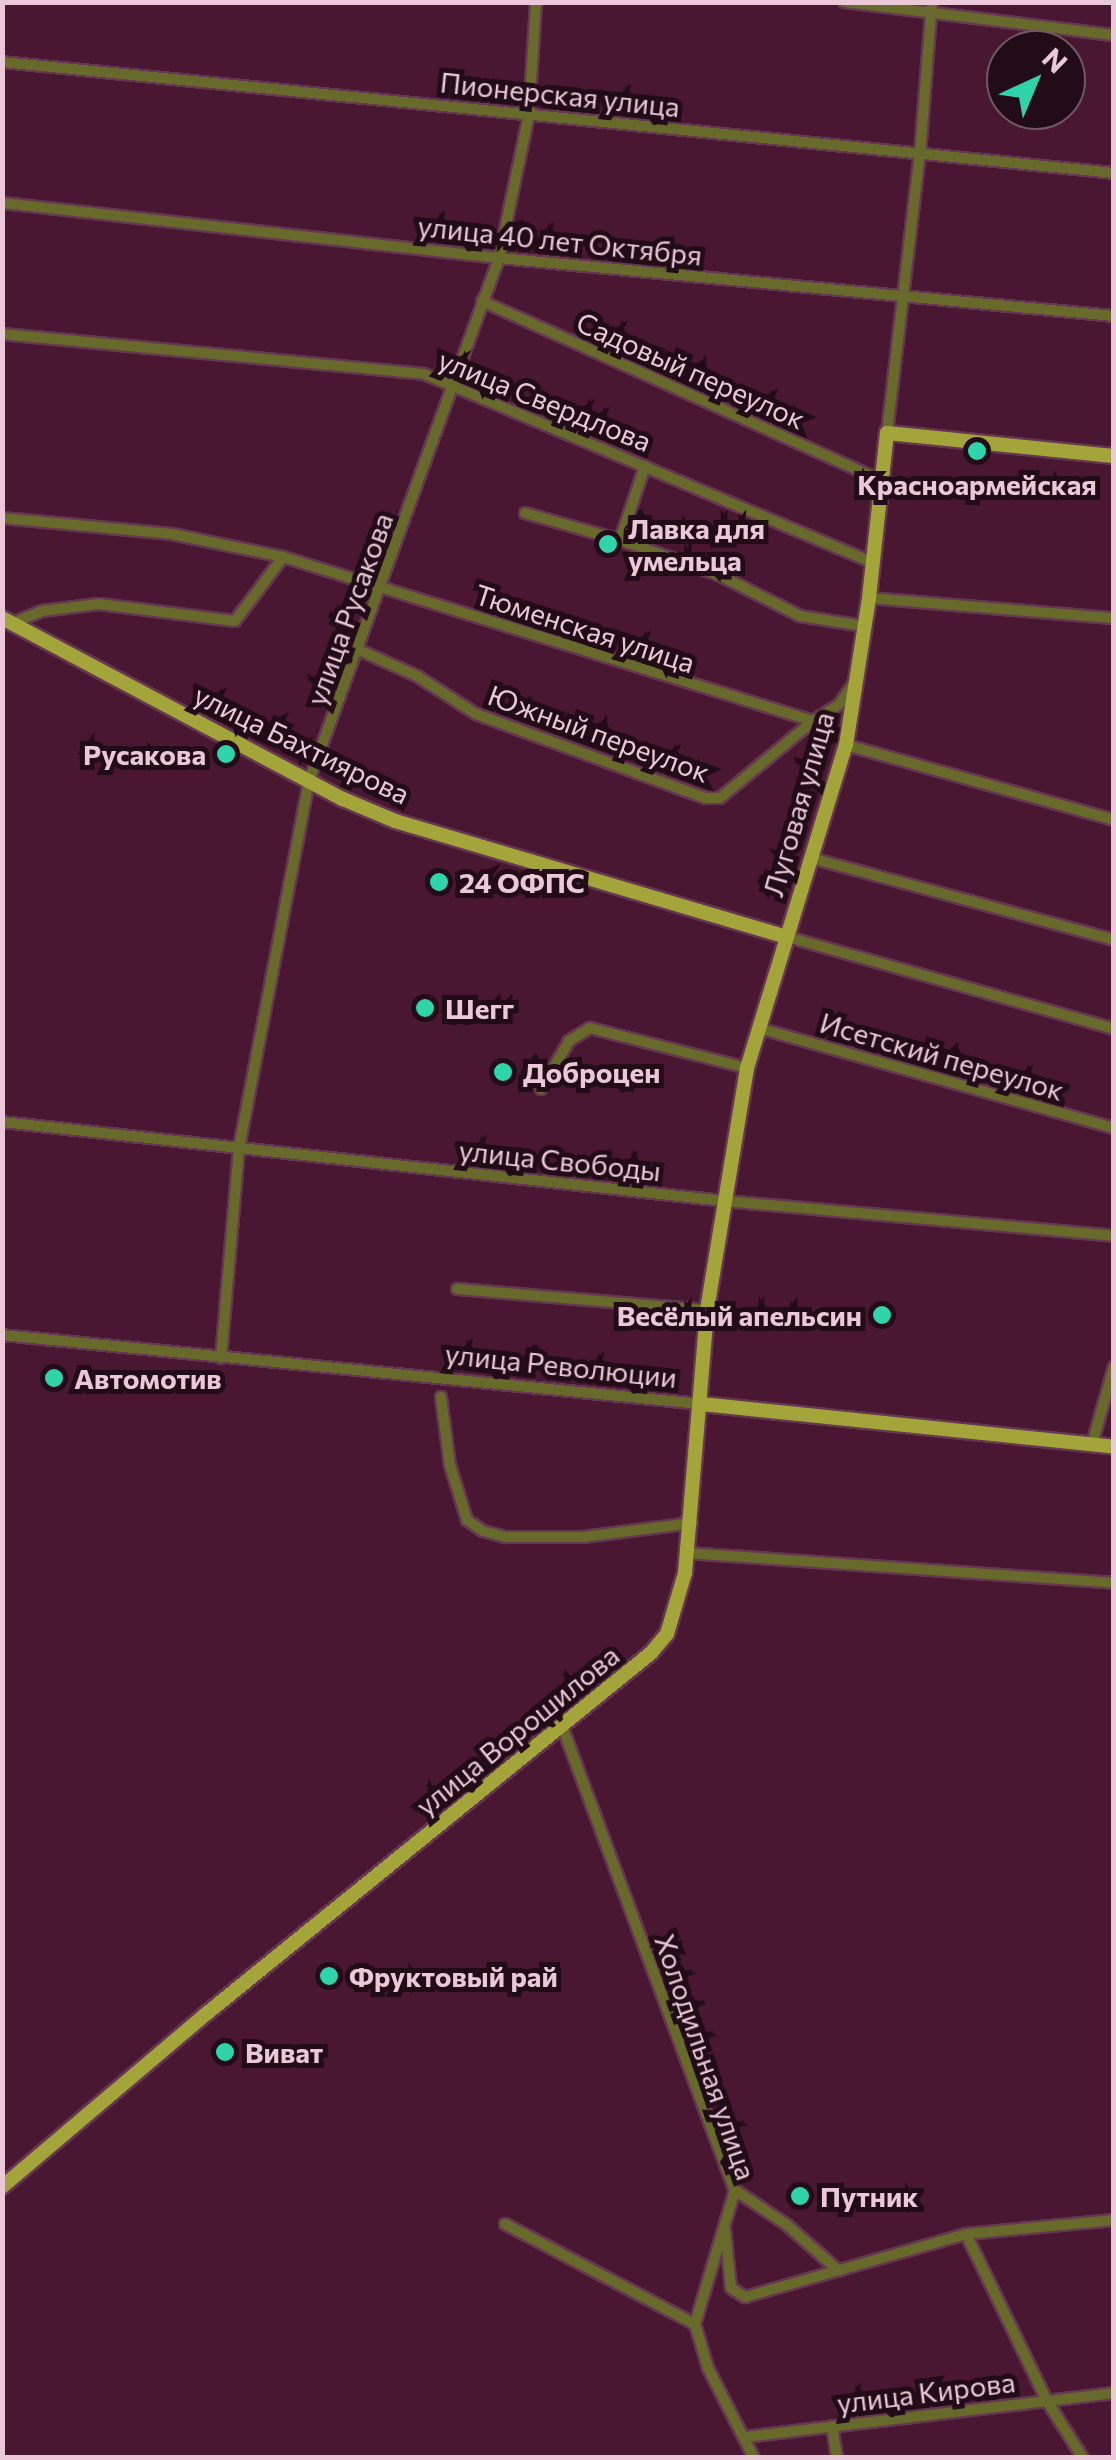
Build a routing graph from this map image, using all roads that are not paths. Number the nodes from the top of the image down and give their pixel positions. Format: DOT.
graph roads {
  1 [pos="536,2"];
  2 [pos="844,2"];
  3 [pos="932,7"];
  4 [pos="1114,35"];
  5 [pos="2,62"];
  6 [pos="530,114"];
  7 [pos="920,154"];
  8 [pos="1114,173"];
  9 [pos="2,203"];
  10 [pos="499,258"];
  11 [pos="900,297"];
  12 [pos="482,301"];
  13 [pos="1114,316"];
  14 [pos="2,334"];
  15 [pos="454,384"];
  16 [pos="887,432"];
  17 [pos="1114,456"];
  18 [pos="645,466"];
  19 [pos="881,480"];
  20 [pos="525,513"];
  21 [pos="2,518"];
  22 [pos="620,540"];
  23 [pos="283,557"];
  24 [pos="872,563"];
  25 [pos="380,587"];
  26 [pos="869,598"];
  27 [pos="1114,618"];
  28 [pos="9,620"];
  29 [pos="864,626"];
  30 [pos="359,650"];
  31 [pos="857,678"];
  32 [pos="813,722"];
  33 [pos="846,745"];
  34 [pos="310,781"];
  35 [pos="1114,820"];
  36 [pos="811,858"];
  37 [pos="784,936"];
  38 [pos="1114,940"];
  39 [pos="758,1028"];
  40 [pos="1114,1028"];
  41 [pos="747,1068"];
  42 [pos="541,1088"];
  43 [pos="2,1122"];
  44 [pos="1114,1128"];
  45 [pos="239,1148"];
  46 [pos="724,1200"];
  47 [pos="1114,1236"];
  48 [pos="456,1289"];
  49 [pos="708,1310"];
  50 [pos="2,1336"];
  51 [pos="221,1358"];
  52 [pos="1114,1367"];
  53 [pos="440,1397"];
  54 [pos="702,1404"];
  55 [pos="1092,1444"];
  56 [pos="1114,1446"];
  57 [pos="692,1523"];
  58 [pos="688,1553"];
  59 [pos="1114,1582"];
  60 [pos="562,1726"];
  61 [pos="2,2187"];
  62 [pos="735,2190"];
  63 [pos="725,2220"];
  64 [pos="1114,2220"];
  65 [pos="505,2224"];
  66 [pos="966,2234"];
  67 [pos="839,2271"];
  68 [pos="694,2324"];
  69 [pos="1114,2393"];
  70 [pos="1047,2401"];
  71 [pos="832,2426"];
  72 [pos="744,2437"];
  73 [pos="754,2458"];
  74 [pos="838,2458"];
  75 [pos="1083,2458"];
  1 -- 6 [label="street, улица Русакова"];
  2 -- 3 [label="street"];
  3 -- 4 [label="street"];
  3 -- 7 [label="street, Луговая улица"];
  5 -- 6 [label="street, Пионерская улица"];
  6 -- 7 [label="street, Пионерская улица"];
  6 -- 10 [label="street, улица Русакова"];
  7 -- 8 [label="street, Пионерская улица"];
  7 -- 11 [label="street, Луговая улица"];
  9 -- 10 [label="street, улица 40 лет Октября"];
  10 -- 11 [label="street, улица 40 лет Октября"];
  10 -- 12 [label="street, улица Русакова"];
  11 -- 13 [label="street, улица 40 лет Октября"];
  11 -- 16 [label="street, Луговая улица"];
  12 -- 15 [label="street, улица Русакова"];
  12 -- 19 [label="street, Садовый переулок"];
  14 -- 15 [label="street, улица Свердлова"];
  15 -- 18 [label="street, улица Свердлова"];
  15 -- 25 [label="street, улица Русакова"];
  16 -- 17 [label="main road"];
  16 -- 19 [label="main road, Луговая улица"];
  18 -- 22 [label="street"];
  18 -- 24 [label="street, улица Свердлова"];
  19 -- 24 [label="main road, Луговая улица"];
  20 -- 22 [label="street"];
  21 -- 23 [label="street, Тюменская улица"];
  22 -- 29 [label="street"];
  23 -- 25 [label="street, Тюменская улица"];
  23 -- 28 [label="street"];
  24 -- 26 [label="main road, Луговая улица"];
  25 -- 30 [label="street, улица Русакова"];
  25 -- 32 [label="street, Тюменская улица"];
  26 -- 27 [label="street"];
  26 -- 29 [label="main road, Луговая улица"];
  28 -- 34 [label="main road, улица Бахтиярова"];
  29 -- 31 [label="main road, Луговая улица"];
  30 -- 32 [label="street, Южный переулок"];
  30 -- 34 [label="street, улица Русакова"];
  31 -- 32 [label="street"];
  31 -- 33 [label="main road, Луговая улица"];
  33 -- 35 [label="street"];
  33 -- 36 [label="main road, Луговая улица"];
  34 -- 37 [label="main road, улица Бахтиярова"];
  34 -- 45 [label="street, улица Русакова"];
  36 -- 37 [label="main road, Луговая улица"];
  36 -- 38 [label="street"];
  37 -- 39 [label="main road, Луговая улица"];
  37 -- 40 [label="street, улица Бахтиярова"];
  39 -- 41 [label="main road, Луговая улица"];
  39 -- 44 [label="street, Исетский переулок"];
  41 -- 42 [label="street"];
  41 -- 46 [label="main road, Луговая улица"];
  43 -- 45 [label="street, улица Свободы"];
  45 -- 46 [label="street, улица Свободы"];
  45 -- 51 [label="street, улица Русакова"];
  46 -- 47 [label="street, улица Свободы"];
  46 -- 49 [label="main road, Луговая улица"];
  48 -- 49 [label="street"];
  49 -- 54 [label="main road, Луговая улица"];
  50 -- 51 [label="street, улица Революции"];
  51 -- 54 [label="street, улица Революции"];
  52 -- 55 [label="street"];
  53 -- 57 [label="street"];
  54 -- 55 [label="main road, улица Революции"];
  54 -- 57 [label="main road, Луговая улица"];
  55 -- 56 [label="main road, улица Революции"];
  57 -- 58 [label="main road, Луговая улица"];
  58 -- 59 [label="street"];
  58 -- 60 [label="main road, улица Ворошилова"];
  60 -- 61 [label="main road, улица Ворошилова"];
  60 -- 62 [label="street, Холодильная улица"];
  62 -- 63 [label="street, Холодильная улица"];
  62 -- 67 [label="street"];
  63 -- 67 [label="street"];
  63 -- 68 [label="street, Холодильная улица"];
  64 -- 66 [label="street"];
  65 -- 68 [label="street"];
  66 -- 67 [label="street"];
  66 -- 70 [label="street"];
  68 -- 72 [label="street"];
  69 -- 70 [label="street, улица Кирова"];
  70 -- 71 [label="street, улица Кирова"];
  70 -- 75 [label="street"];
  71 -- 72 [label="street, улица Кирова"];
  71 -- 74 [label="street"];
  72 -- 73 [label="street"];
}
